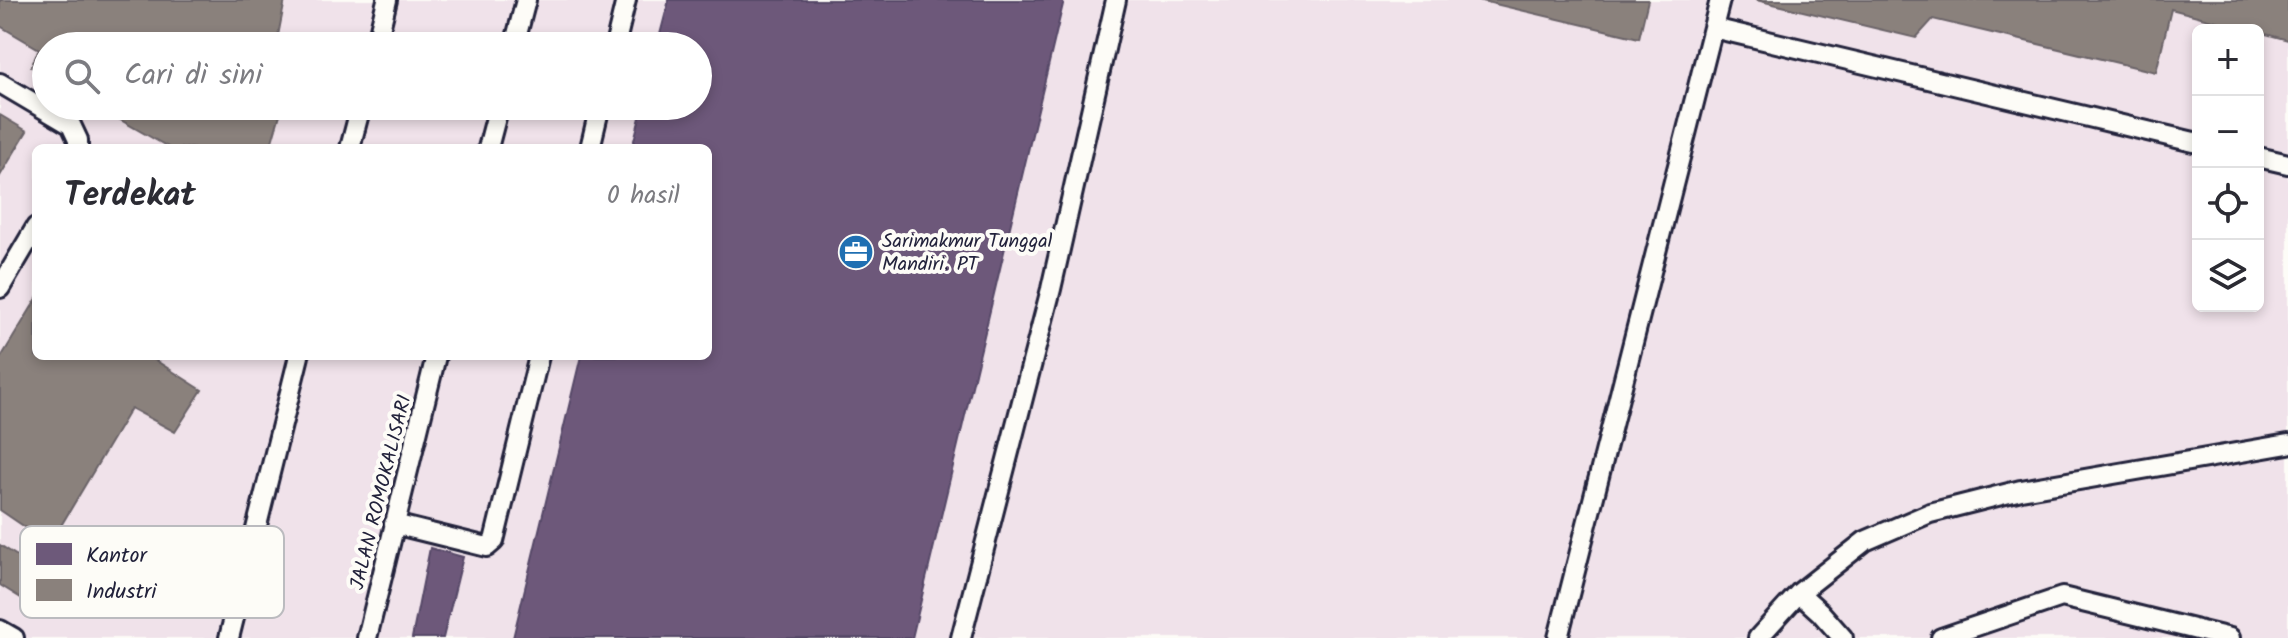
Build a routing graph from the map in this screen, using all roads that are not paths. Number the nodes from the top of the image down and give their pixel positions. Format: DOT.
graph roads {
  1 [pos="387,0"];
  2 [pos="526,0"];
  3 [pos="626,0"];
  4 [pos="1116,0"];
  5 [pos="1720,0"];
  6 [pos="1713,28"];
  7 [pos="379,32"];
  8 [pos="518,32"];
  9 [pos="618,32"];
  10 [pos="0,83"];
  11 [pos="32,102"];
  12 [pos="63,120"];
  13 [pos="357,120"];
  14 [pos="495,120"];
  15 [pos="597,120"];
  16 [pos="2192,142"];
  17 [pos="78,144"];
  18 [pos="351,144"];
  19 [pos="489,144"];
  20 [pos="591,144"];
  21 [pos="2264,158"];
  22 [pos="2288,164"];
  23 [pos="32,234"];
  24 [pos="0,288"];
  25 [pos="298,360"];
  26 [pos="435,360"];
  27 [pos="538,360"];
  28 [pos="2288,444"];
  29 [pos="394,524"];
  30 [pos="257,526"];
  31 [pos="1799,593"];
  32 [pos="234,618"];
  33 [pos="0,630"];
  34 [pos="14,638"];
  35 [pos="229,638"];
  36 [pos="367,638"];
  37 [pos="961,638"];
  38 [pos="1558,638"];
  39 [pos="1758,638"];
  40 [pos="1843,638"];
  41 [pos="1941,638"];
  42 [pos="2230,638"];
  1 -- 7 [label="lane"];
  2 -- 8 [label="lane"];
  3 -- 9 [label="lane"];
  4 -- 37 [label="lane"];
  5 -- 6 [label="lane"];
  6 -- 16 [label="lane"];
  6 -- 38 [label="lane"];
  10 -- 11 [label="lane"];
  12 -- 17 [label="lane"];
  13 -- 18 [label="lane"];
  14 -- 19 [label="lane"];
  15 -- 20 [label="lane"];
  21 -- 22 [label="lane"];
  23 -- 24 [label="lane"];
  25 -- 30 [label="lane"];
  26 -- 29 [label="lane, JALAN ROMOKALISARI"];
  27 -- 29 [label="lane"];
  28 -- 31 [label="lane"];
  29 -- 36 [label="lane, JALAN ROMOKALISARI"];
  31 -- 39 [label="lane"];
  31 -- 40 [label="lane"];
  32 -- 35 [label="lane"];
  33 -- 34 [label="lane"];
  41 -- 42 [label="lane"];
}
